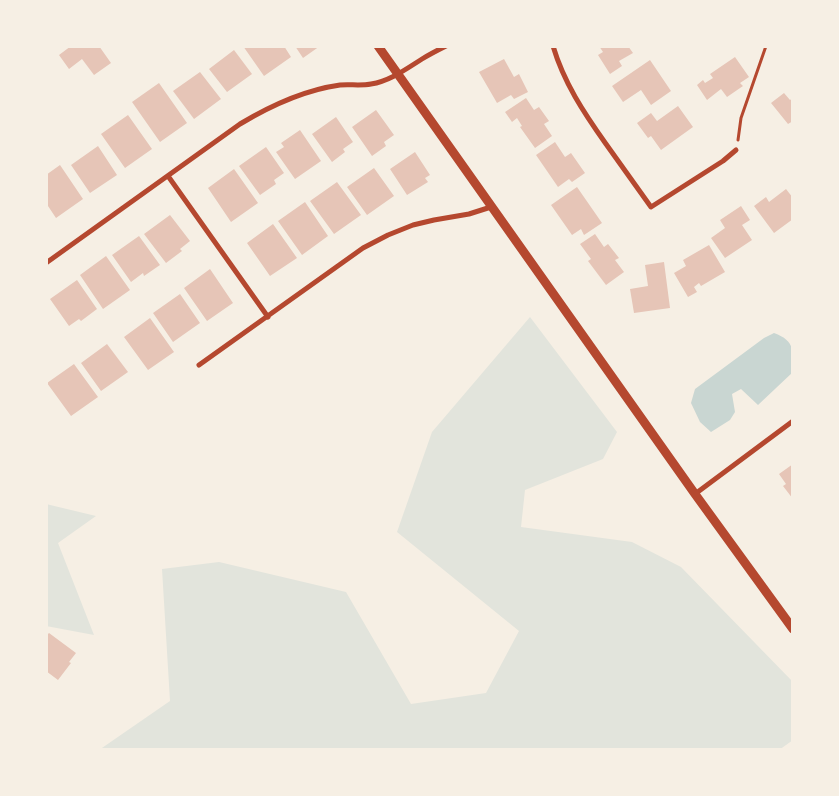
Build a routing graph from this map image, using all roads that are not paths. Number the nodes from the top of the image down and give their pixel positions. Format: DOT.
graph roads {
  1 [pos="378,46"];
  2 [pos="446,46"];
  3 [pos="553,46"];
  4 [pos="398,75"];
  5 [pos="736,150"];
  6 [pos="168,176"];
  7 [pos="491,207"];
  8 [pos="46,263"];
  9 [pos="268,317"];
  10 [pos="200,365"];
  11 [pos="793,422"];
  12 [pos="696,494"];
  13 [pos="793,629"];
  1 -- 4 [label="street"];
  2 -- 4 [label="street"];
  3 -- 5 [label="street"];
  4 -- 6 [label="street"];
  4 -- 7 [label="street"];
  6 -- 8 [label="street"];
  6 -- 9 [label="street"];
  7 -- 9 [label="street"];
  7 -- 12 [label="street"];
  9 -- 10 [label="street"];
  11 -- 12 [label="street"];
  12 -- 13 [label="street"];
}
